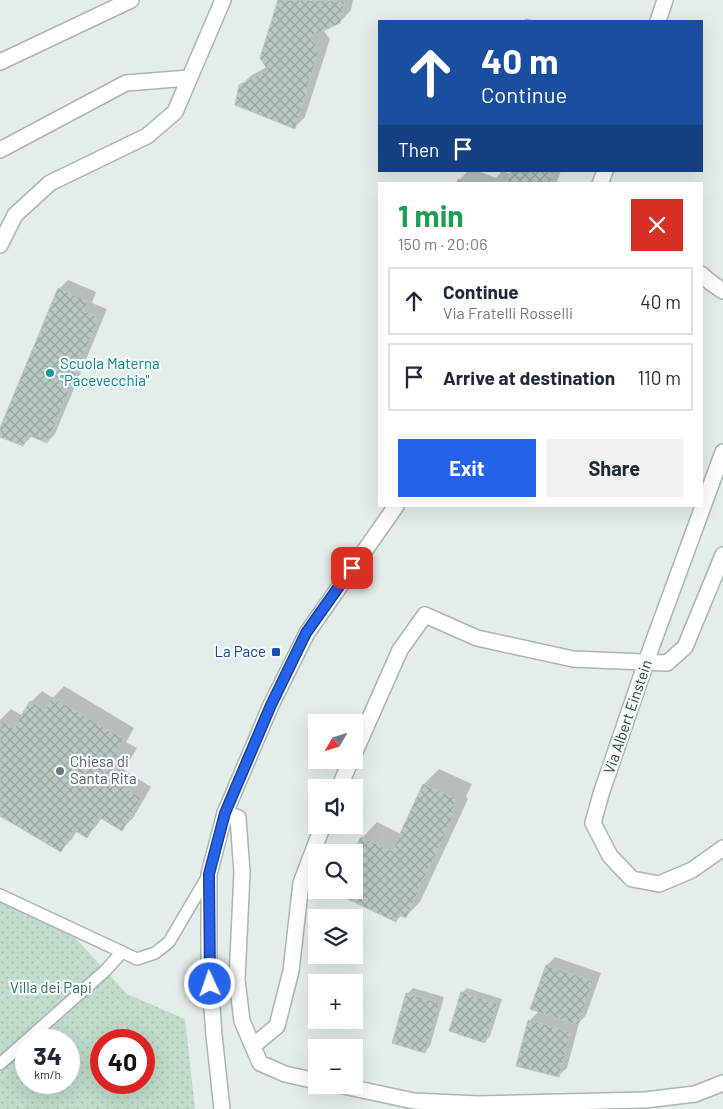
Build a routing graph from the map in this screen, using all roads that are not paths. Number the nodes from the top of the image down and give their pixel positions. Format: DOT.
graph roads {
  1 [pos="131,0"];
  2 [pos="222,0"];
  3 [pos="665,0"];
  4 [pos="658,20"];
  5 [pos="0,62"];
  6 [pos="189,78"];
  7 [pos="0,150"];
  8 [pos="0,246"];
  9 [pos="703,276"];
  10 [pos="723,291"];
  11 [pos="723,452"];
  12 [pos="395,507"];
  13 [pos="723,555"];
  14 [pos="647,661"];
  15 [pos="363,734"];
  16 [pos="225,813"];
  17 [pos="319,834"];
  18 [pos="723,848"];
  19 [pos="209,874"];
  20 [pos="0,895"];
  21 [pos="122,952"];
  22 [pos="40,1029"];
  23 [pos="253,1046"];
  24 [pos="15,1051"];
  25 [pos="0,1064"];
  26 [pos="308,1079"];
  27 [pos="723,1083"];
  28 [pos="363,1090"];
  29 [pos="222,1109"];
  1 -- 5 [label="street"];
  2 -- 6 [label="street"];
  3 -- 4 [label="street"];
  6 -- 7 [label="street"];
  6 -- 8 [label="street"];
  9 -- 10 [label="street"];
  11 -- 14 [label="street, Via Albert Einstein"];
  12 -- 16 [label="street"];
  13 -- 14 [label="street"];
  14 -- 15 [label="street"];
  14 -- 18 [label="street, Via Albert Einstein"];
  16 -- 19 [label="street"];
  16 -- 23 [label="street"];
  17 -- 23 [label="street"];
  19 -- 21 [label="lane"];
  19 -- 29 [label="street"];
  20 -- 21 [label="lane"];
  21 -- 22 [label="lane"];
  23 -- 26 [label="street"];
  24 -- 25 [label="lane"];
  27 -- 28 [label="street"];
}
